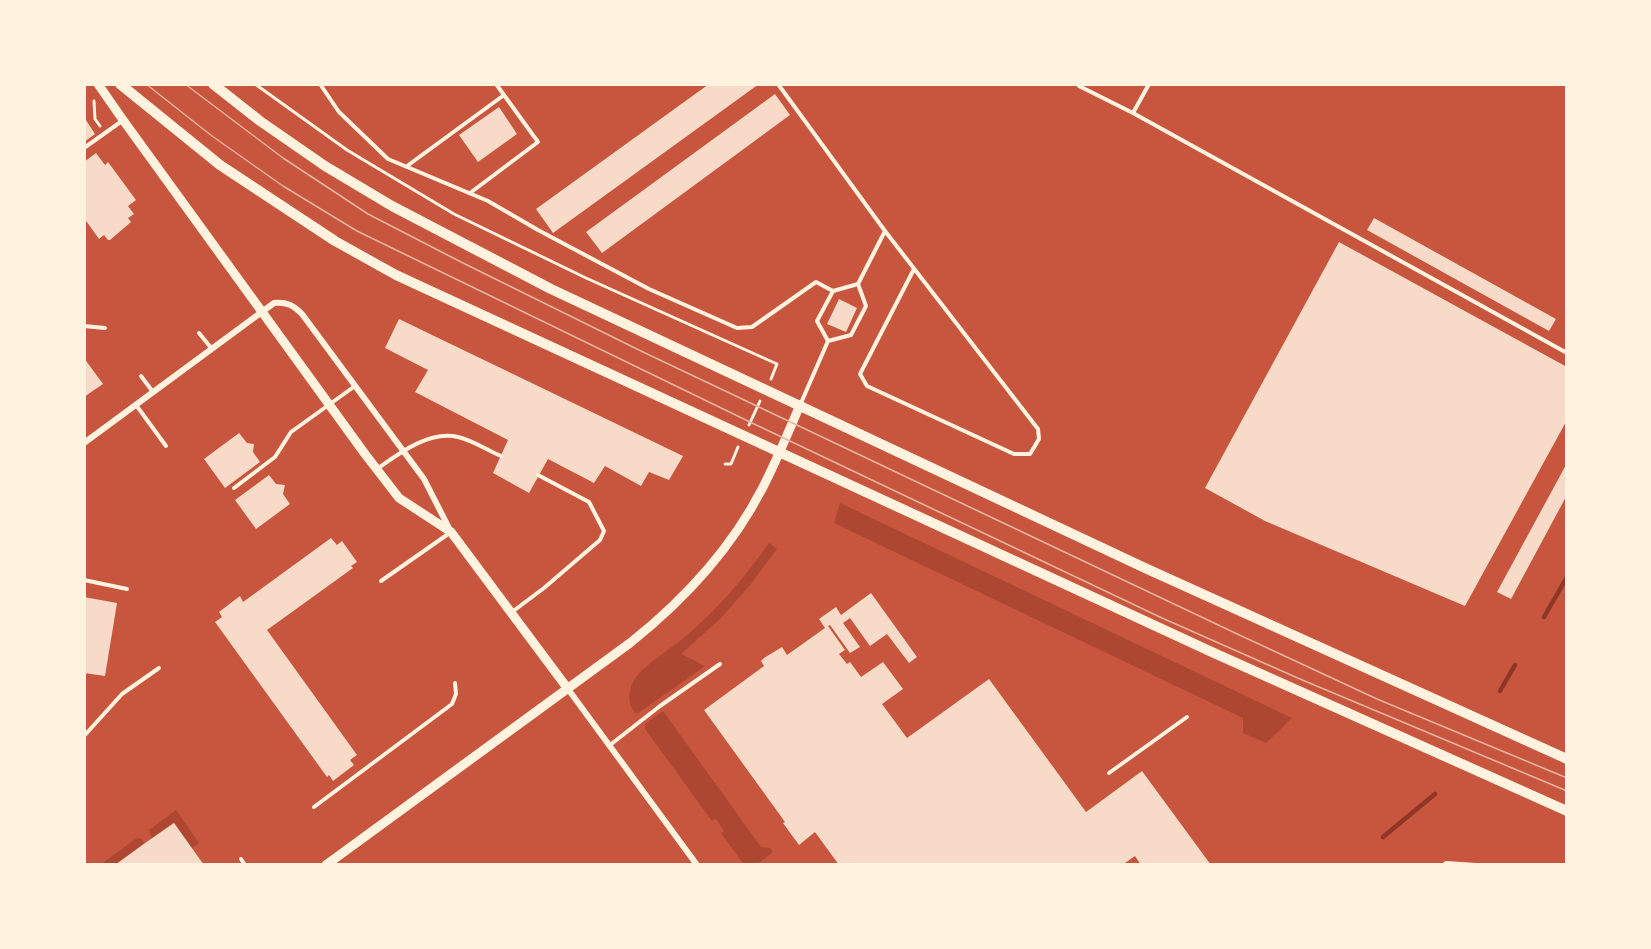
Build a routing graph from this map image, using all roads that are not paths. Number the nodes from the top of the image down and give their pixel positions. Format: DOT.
graph roads {
  1 [pos="98,84"];
  2 [pos="120,84"];
  3 [pos="213,84"];
  4 [pos="320,84"];
  5 [pos="496,84"];
  6 [pos="778,84"];
  7 [pos="1149,84"];
  8 [pos="1079,86"];
  9 [pos="504,95"];
  10 [pos="1133,113"];
  11 [pos="123,120"];
  12 [pos="84,148"];
  13 [pos="407,167"];
  14 [pos="469,194"];
  15 [pos="885,231"];
  16 [pos="914,269"];
  17 [pos="858,284"];
  18 [pos="833,291"];
  19 [pos="261,312"];
  20 [pos="84,326"];
  21 [pos="105,328"];
  22 [pos="200,333"];
  23 [pos="828,341"];
  24 [pos="212,350"];
  25 [pos="1567,353"];
  26 [pos="141,376"];
  27 [pos="355,386"];
  28 [pos="153,393"];
  29 [pos="136,405"];
  30 [pos="329,405"];
  31 [pos="800,405"];
  32 [pos="84,443"];
  33 [pos="166,446"];
  34 [pos="403,451"];
  35 [pos="779,452"];
  36 [pos="501,456"];
  37 [pos="376,469"];
  38 [pos="538,475"];
  39 [pos="234,488"];
  40 [pos="451,532"];
  41 [pos="84,580"];
  42 [pos="381,581"];
  43 [pos="127,589"];
  44 [pos="512,613"];
  45 [pos="720,664"];
  46 [pos="159,668"];
  47 [pos="455,683"];
  48 [pos="568,689"];
  49 [pos="1187,717"];
  50 [pos="84,736"];
  51 [pos="609,746"];
  52 [pos="1567,759"];
  53 [pos="1109,773"];
  54 [pos="314,807"];
  55 [pos="1567,811"];
  56 [pos="241,859"];
  57 [pos="245,865"];
  58 [pos="326,865"];
  59 [pos="697,865"];
  60 [pos="1444,865"];
  61 [pos="1476,865"];
  1 -- 11 [label="street"];
  2 -- 35 [label="main road"];
  3 -- 31 [label="main road"];
  4 -- 13 [label="lane"];
  5 -- 9 [label="lane"];
  6 -- 15 [label="lane"];
  7 -- 10 [label="lane"];
  8 -- 10 [label="lane"];
  9 -- 13 [label="lane"];
  9 -- 14 [label="lane"];
  10 -- 25 [label="lane"];
  11 -- 12 [label="lane"];
  11 -- 19 [label="street"];
  13 -- 14 [label="lane"];
  14 -- 18 [label="lane"];
  15 -- 16 [label="lane"];
  15 -- 17 [label="lane"];
  16 -- 16 [label="lane"];
  17 -- 18 [label="lane"];
  17 -- 23 [label="lane"];
  18 -- 23 [label="lane"];
  19 -- 24 [label="street"];
  19 -- 27 [label="street"];
  19 -- 30 [label="street"];
  20 -- 21 [label="lane"];
  22 -- 24 [label="lane"];
  23 -- 31 [label="lane"];
  24 -- 28 [label="street"];
  26 -- 28 [label="lane"];
  27 -- 30 [label="lane"];
  27 -- 34 [label="street"];
  28 -- 29 [label="street"];
  29 -- 32 [label="street"];
  29 -- 33 [label="lane"];
  30 -- 37 [label="street"];
  30 -- 39 [label="lane"];
  31 -- 35 [label="street"];
  31 -- 52 [label="main road"];
  34 -- 36 [label="lane"];
  34 -- 37 [label="lane"];
  34 -- 40 [label="street"];
  35 -- 48 [label="street"];
  35 -- 55 [label="main road"];
  37 -- 40 [label="street"];
  38 -- 44 [label="lane"];
  40 -- 42 [label="lane"];
  40 -- 44 [label="street"];
  41 -- 43 [label="lane"];
  44 -- 48 [label="street"];
  45 -- 51 [label="lane"];
  46 -- 50 [label="lane"];
  47 -- 54 [label="lane"];
  48 -- 51 [label="street"];
  48 -- 58 [label="street"];
  49 -- 53 [label="lane"];
  51 -- 59 [label="street"];
  56 -- 57 [label="lane"];
  60 -- 61 [label="lane"];
}
